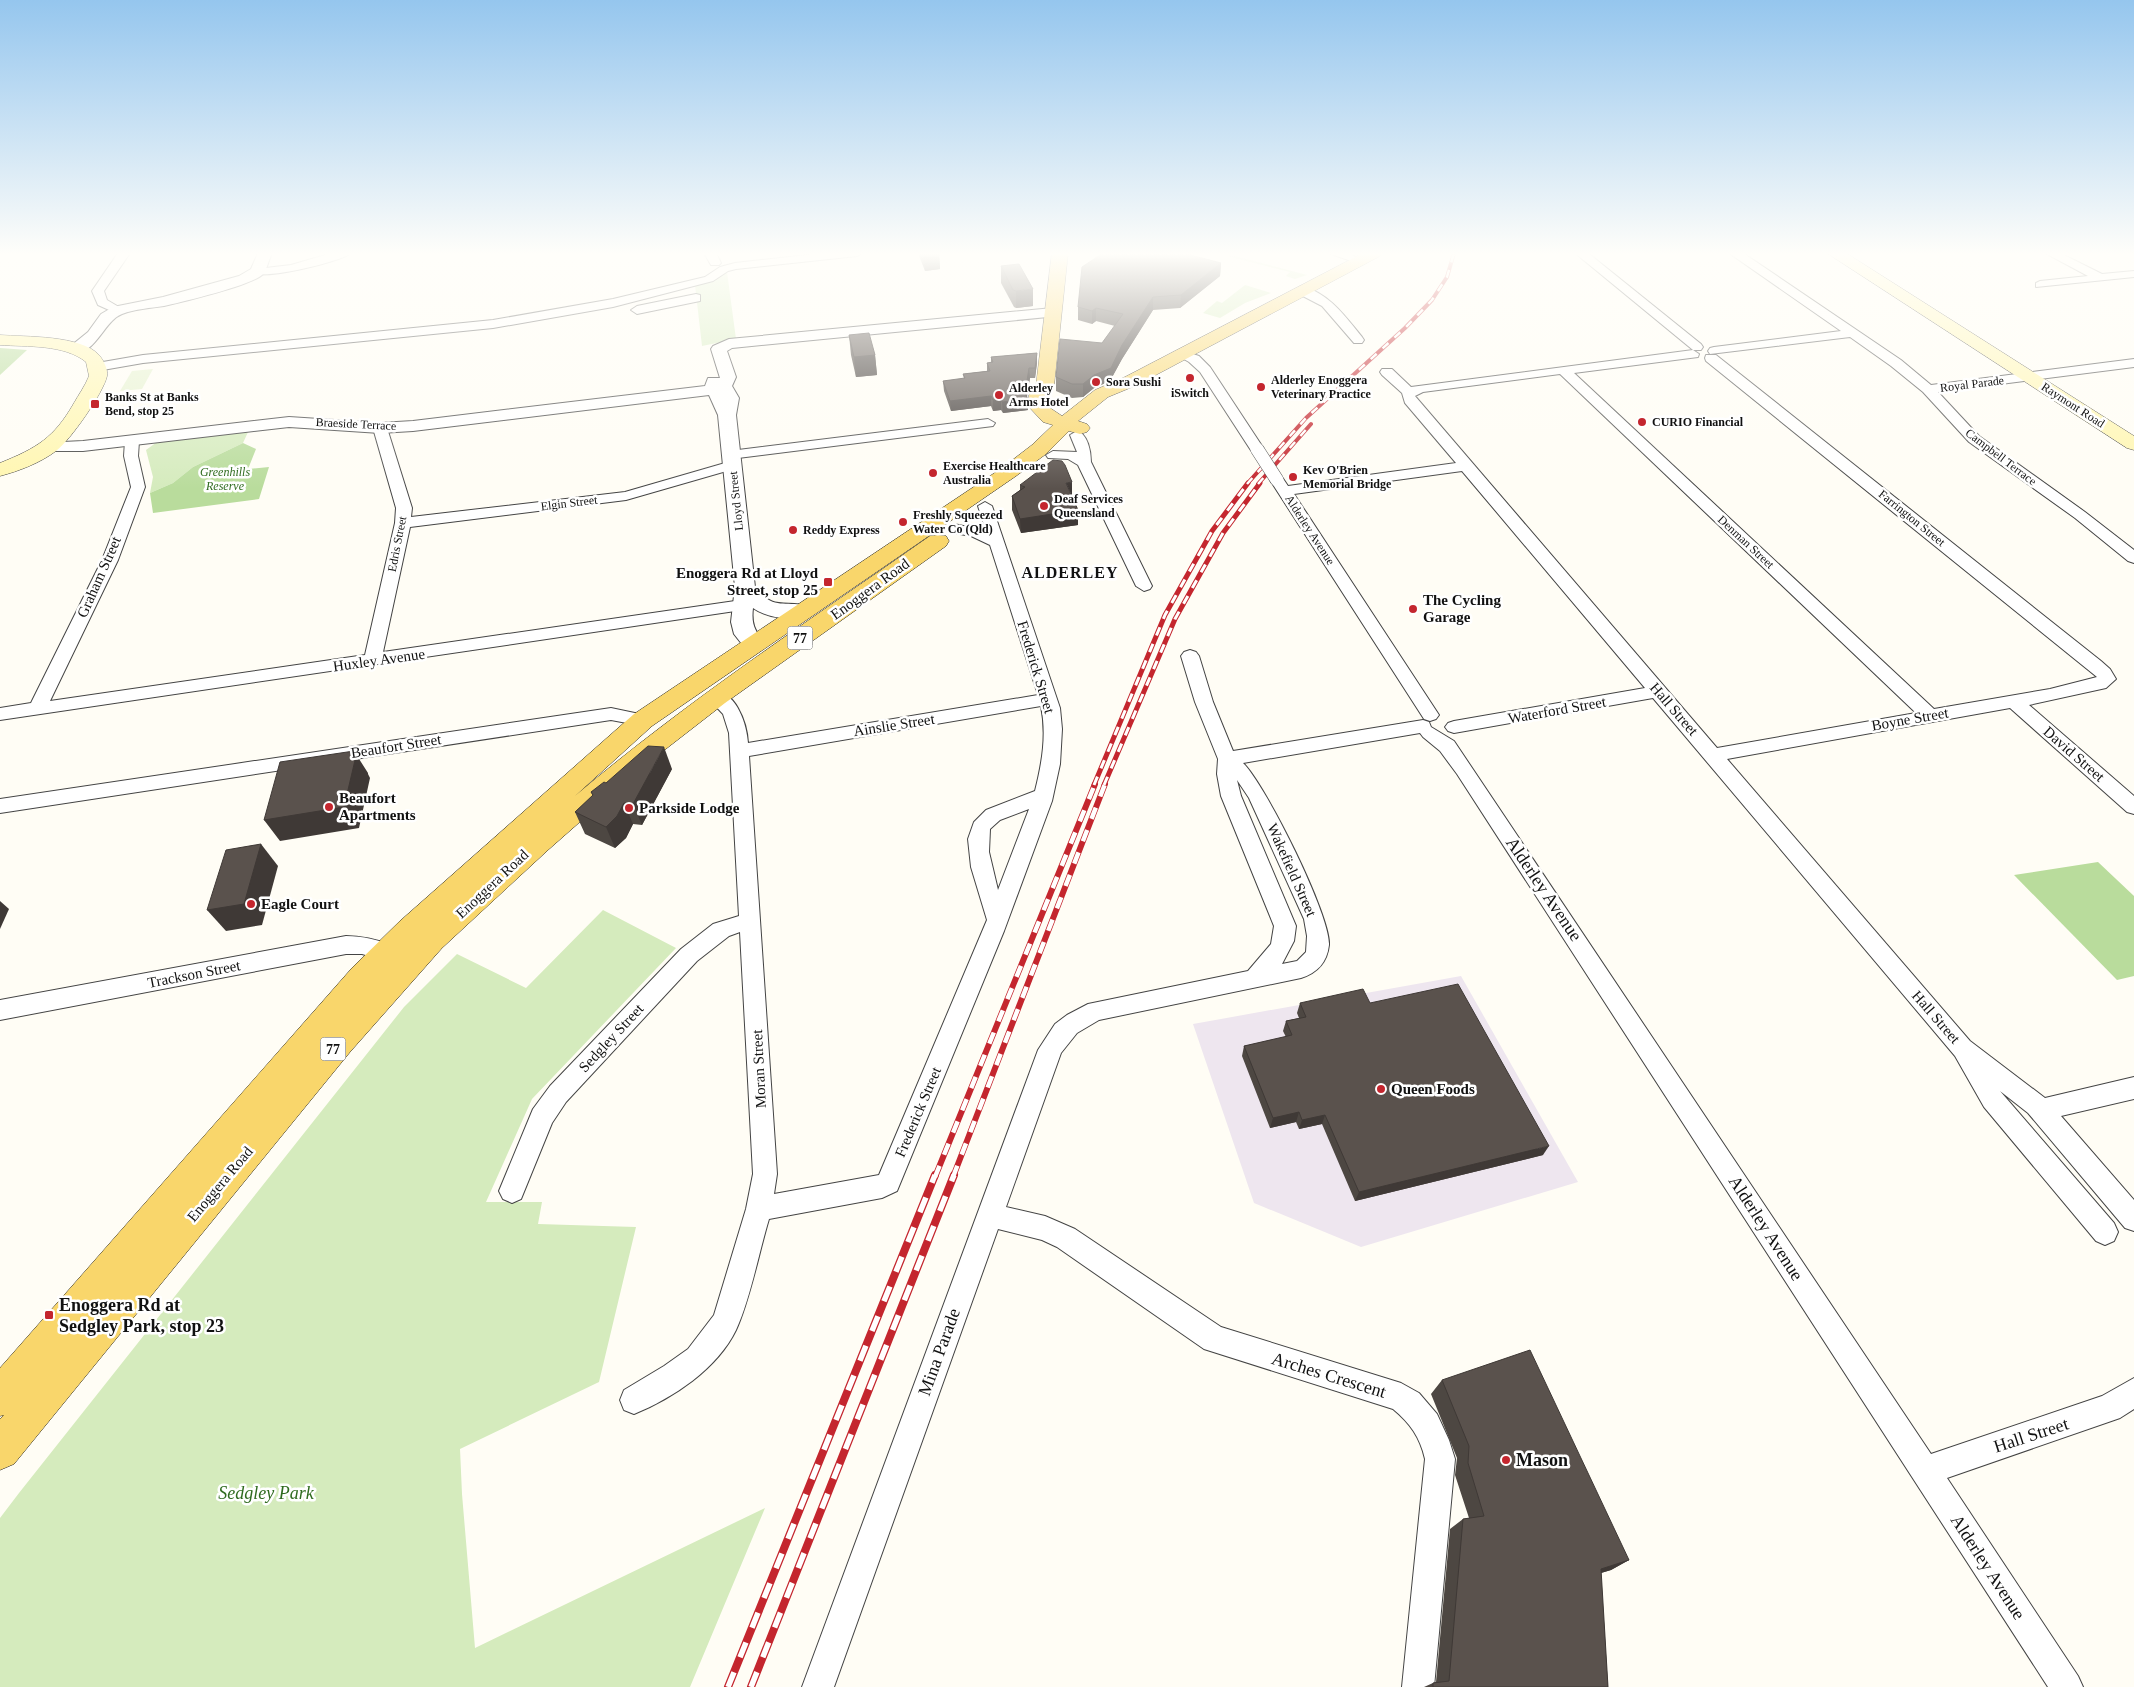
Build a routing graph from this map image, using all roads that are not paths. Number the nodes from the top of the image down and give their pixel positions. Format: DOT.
graph roads {
  1 [pos="96,332"];
  2 [pos="358,332"];
  3 [pos="409,332"];
  4 [pos="902,332"];
  5 [pos="1051,332"];
  6 [pos="1223,332"];
  7 [pos="1351,332"];
  8 [pos="1674,332"];
  9 [pos="1957,332"];
  10 [pos="1852,333"];
  11 [pos="0,340"];
  12 [pos="1358,340"];
  13 [pos="75,349"];
  14 [pos="1695,350"];
  15 [pos="1182,354"];
  16 [pos="1713,355"];
  17 [pos="146,356"];
  18 [pos="2134,363"];
  19 [pos="96,365"];
  20 [pos="1563,370"];
  21 [pos="1387,372"];
  22 [pos="720,376"];
  23 [pos="2029,378"];
  24 [pos="1045,386"];
  25 [pos="1928,389"];
  26 [pos="1409,392"];
  27 [pos="988,423"];
  28 [pos="1063,423"];
  29 [pos="380,428"];
  30 [pos="103,439"];
  31 [pos="132,440"];
  32 [pos="52,442"];
  33 [pos="2134,444"];
  34 [pos="1054,455"];
  35 [pos="1027,457"];
  36 [pos="731,460"];
  37 [pos="1084,462"];
  38 [pos="0,464"];
  39 [pos="1466,466"];
  40 [pos="0,470"];
  41 [pos="1281,485"];
  42 [pos="985,506"];
  43 [pos="2080,514"];
  44 [pos="403,523"];
  45 [pos="954,529"];
  46 [pos="995,542"];
  47 [pos="2134,544"];
  48 [pos="2134,558"];
  49 [pos="1144,586"];
  50 [pos="749,600"];
  51 [pos="801,611"];
  52 [pos="761,638"];
  53 [pos="789,646"];
  54 [pos="1190,656"];
  55 [pos="372,662"];
  56 [pos="2106,681"];
  57 [pos="705,690"];
  58 [pos="1659,691"];
  59 [pos="1048,699"];
  60 [pos="2013,701"];
  61 [pos="37,709"];
  62 [pos="0,714"];
  63 [pos="1929,715"];
  64 [pos="643,720"];
  65 [pos="1428,725"];
  66 [pos="1454,728"];
  67 [pos="740,751"];
  68 [pos="1714,755"];
  69 [pos="1227,759"];
  70 [pos="1464,769"];
  71 [pos="1044,795"];
  72 [pos="0,806"];
  73 [pos="2134,807"];
  74 [pos="997,919"];
  75 [pos="751,920"];
  76 [pos="387,952"];
  77 [pos="1255,978"];
  78 [pos="4,1013"];
  79 [pos="1070,1024"];
  80 [pos="1962,1048"];
  81 [pos="2134,1088"];
  82 [pos="2041,1110"];
  83 [pos="512,1192"];
  84 [pos="759,1210"];
  85 [pos="989,1215"];
  86 [pos="2134,1219"];
  87 [pos="2105,1232"];
  88 [pos="2134,1392"];
  89 [pos="0,1397"];
  90 [pos="634,1400"];
  91 [pos="0,1450"];
  92 [pos="1925,1471"];
  93 [pos="818,1687"];
  94 [pos="1418,1687"];
  95 [pos="2067,1687"];
  1 -- 13 [label="street"];
  2 -- 17 [label="street"];
  3 -- 17 [label="street"];
  4 -- 22 [label="street"];
  5 -- 24 [label="main road"];
  6 -- 15 [label="main road"];
  7 -- 12 [label="street"];
  8 -- 14 [label="street"];
  9 -- 23 [label="main road, Raymont Road"];
  10 -- 16 [label="street"];
  10 -- 25 [label="street, Campbell Terrace"];
  11 -- 13 [label="main road"];
  13 -- 19 [label="main road"];
  14 -- 16 [label="street"];
  14 -- 20 [label="street"];
  15 -- 28 [label="main road"];
  15 -- 41 [label="street, Alderley Avenue, bridge"];
  16 -- 56 [label="street, Farrington Street"];
  17 -- 19 [label="street"];
  18 -- 23 [label="street, Royal Parade"];
  19 -- 32 [label="main road"];
  20 -- 26 [label="street"];
  20 -- 63 [label="street, Denman Street"];
  21 -- 26 [label="street, Hall Street"];
  22 -- 29 [label="street, Braeside Terrace"];
  22 -- 30 [label="street, Braeside Terrace"];
  22 -- 36 [label="street, Lloyd Street"];
  23 -- 25 [label="street, Royal Parade"];
  23 -- 33 [label="main road, Raymont Road"];
  24 -- 28 [label="main road"];
  24 -- 28 [label="main road"];
  25 -- 43 [label="street, Campbell Terrace"];
  26 -- 39 [label="street, Hall Street"];
  27 -- 36 [label="street, Elgin Street"];
  28 -- 34 [label="main road, Enoggera Road / 77"];
  28 -- 35 [label="main road"];
  28 -- 35 [label="main road, Enoggera Road / 77"];
  28 -- 37 [label="street"];
  29 -- 31 [label="street, Braeside Terrace"];
  29 -- 44 [label="street, Edris Street"];
  30 -- 31 [label="street, Braeside Terrace"];
  30 -- 32 [label="street, Braeside Terrace"];
  31 -- 61 [label="street, Graham Street"];
  32 -- 38 [label="main road"];
  32 -- 40 [label="main road"];
  34 -- 37 [label="street"];
  34 -- 42 [label="main road, Enoggera Road / 77"];
  35 -- 51 [label="main road, Enoggera Road / 77"];
  36 -- 44 [label="street, Elgin Street"];
  36 -- 50 [label="street, Lloyd Street"];
  37 -- 49 [label="street"];
  39 -- 41 [label="street"];
  39 -- 58 [label="street, Hall Street"];
  41 -- 65 [label="street, Alderley Avenue"];
  42 -- 45 [label="main road, Enoggera Road / 77"];
  42 -- 46 [label="street, Frederick Street"];
  43 -- 47 [label="street, Campbell Terrace"];
  43 -- 48 [label="street, Campbell Terrace"];
  44 -- 55 [label="street, Edris Street"];
  45 -- 46 [label="street"];
  45 -- 53 [label="main road, Enoggera Road / 77"];
  46 -- 59 [label="street, Frederick Street"];
  50 -- 51 [label="street"];
  50 -- 52 [label="street, Lloyd Street"];
  50 -- 55 [label="street, Huxley Avenue"];
  51 -- 52 [label="main road, Enoggera Road / 77"];
  52 -- 53 [label="main road"];
  52 -- 57 [label="main road, Enoggera Road / 77"];
  53 -- 57 [label="main road, Enoggera Road / 77"];
  54 -- 69 [label="street, Wakefield Street"];
  55 -- 61 [label="street, Huxley Avenue"];
  56 -- 60 [label="street, Boyne Street"];
  57 -- 64 [label="main road, Enoggera Road / 77"];
  57 -- 67 [label="street, Moran Street"];
  57 -- 91 [label="main road, Enoggera Road / 77"];
  58 -- 66 [label="street, Waterford Street"];
  58 -- 68 [label="street, Hall Street"];
  59 -- 67 [label="street, Ainslie Street"];
  59 -- 71 [label="street, Frederick Street"];
  60 -- 63 [label="street, Boyne Street"];
  60 -- 73 [label="street, David Street"];
  61 -- 62 [label="street, Huxley Avenue"];
  63 -- 68 [label="street, Boyne Street"];
  64 -- 72 [label="street, Beaufort Street"];
  64 -- 76 [label="main road, Enoggera Road / 77"];
  65 -- 66 [label="street"];
  65 -- 69 [label="street"];
  65 -- 70 [label="street, Alderley Avenue"];
  66 -- 70 [label="street, Alderley Avenue"];
  67 -- 75 [label="street, Moran Street"];
  68 -- 80 [label="street, Hall Street"];
  69 -- 77 [label="street, Wakefield Street"];
  69 -- 77 [label="street, Wakefield Street"];
  70 -- 92 [label="street, Alderley Avenue"];
  71 -- 74 [label="street, Frederick Street"];
  71 -- 74 [label="street"];
  74 -- 84 [label="street, Frederick Street"];
  75 -- 83 [label="street, Sedgley Street"];
  75 -- 84 [label="street, Moran Street"];
  76 -- 78 [label="street, Trackson Street"];
  76 -- 89 [label="main road, Enoggera Road / 77"];
  77 -- 79 [label="street, Wakefield Street"];
  79 -- 85 [label="street, Mina Parade"];
  80 -- 82 [label="street, Hall Street"];
  80 -- 87 [label="street, Hall Street"];
  81 -- 82 [label="street"];
  82 -- 86 [label="street, Hall Street"];
  84 -- 90 [label="street, Moran Street"];
  85 -- 93 [label="street, Mina Parade"];
  85 -- 94 [label="street, Arches Crescent"];
  88 -- 92 [label="street, Hall Street"];
  92 -- 95 [label="street, Alderley Avenue"];
}
